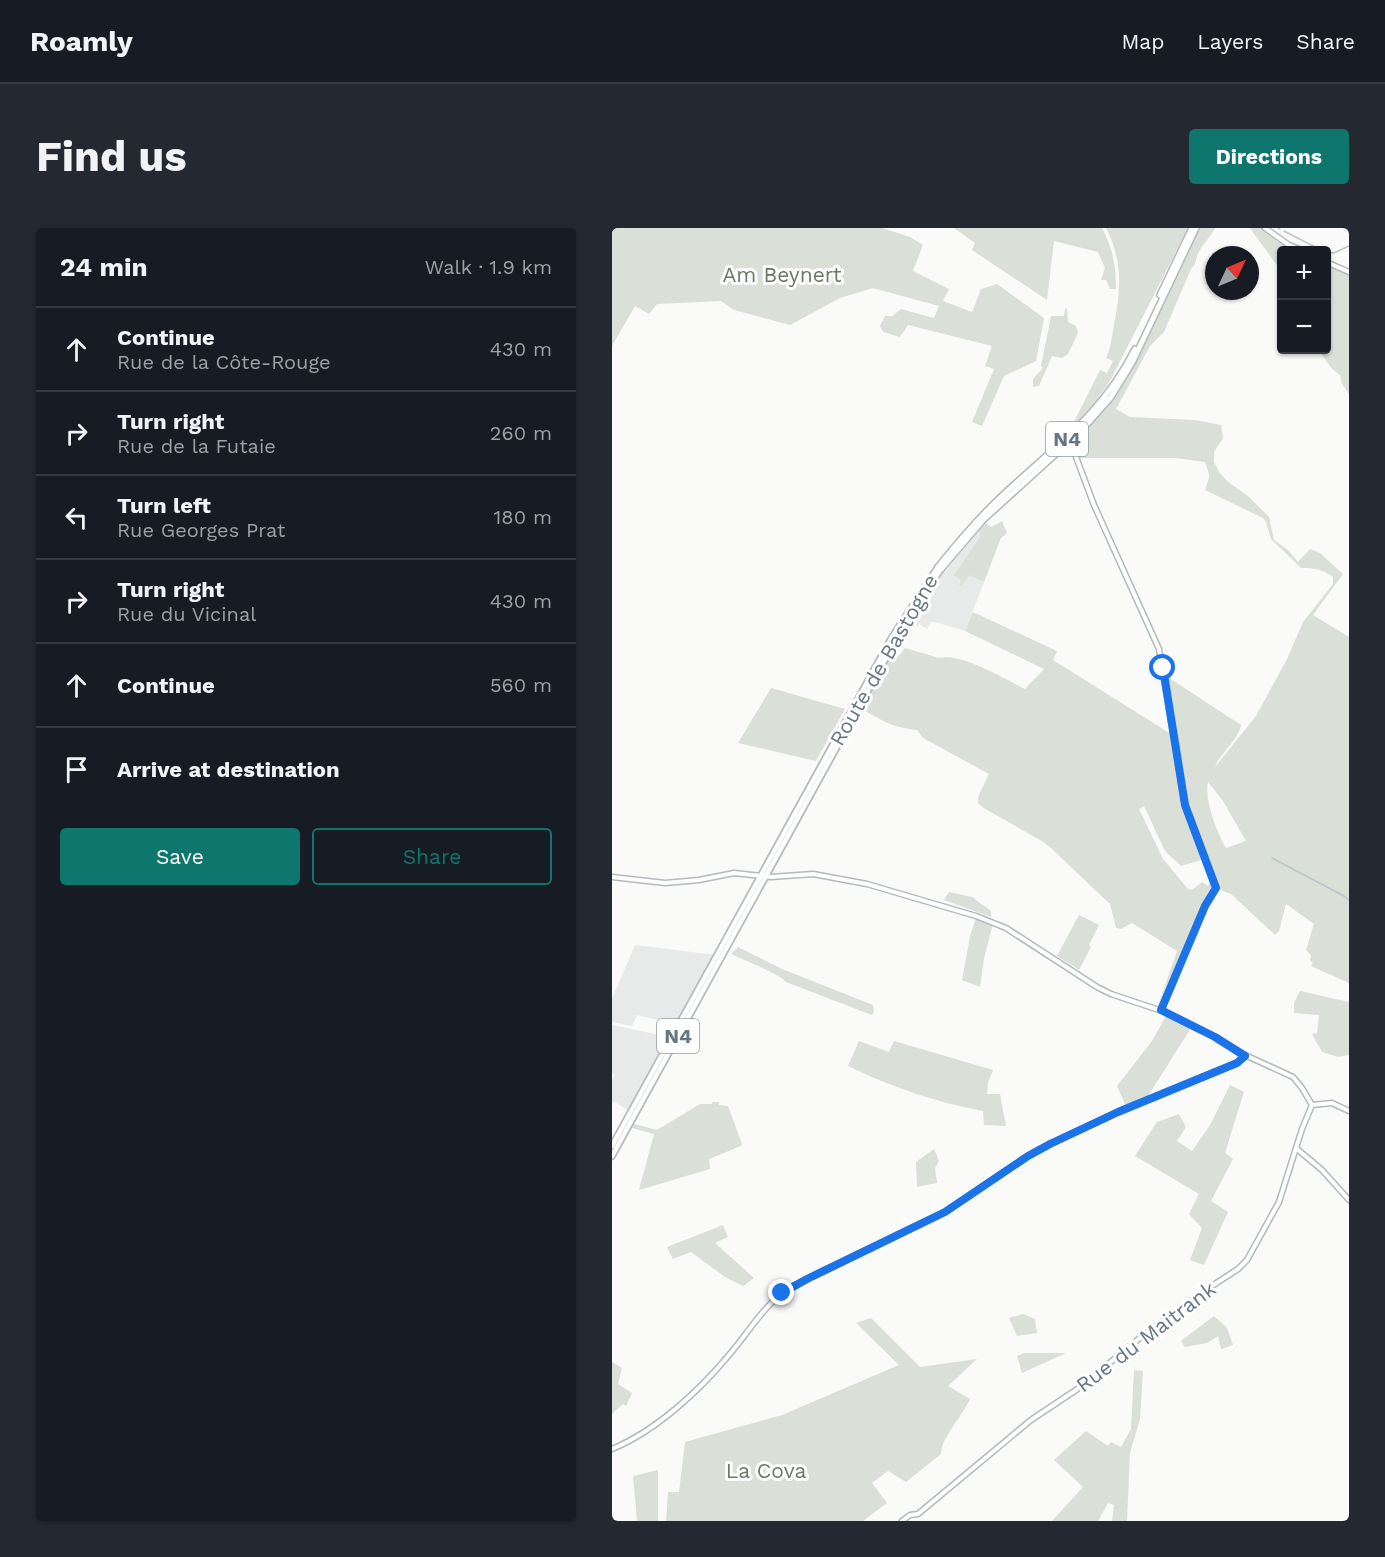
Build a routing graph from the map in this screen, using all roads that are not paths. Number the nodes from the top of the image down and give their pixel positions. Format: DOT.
graph roads {
  1 [pos="1194,228"];
  2 [pos="1265,228"];
  3 [pos="1295,246"];
  4 [pos="1331,264"];
  5 [pos="1349,272"];
  6 [pos="1070,441"];
  7 [pos="940,568"];
  8 [pos="612,877"];
  9 [pos="763,877"];
  10 [pos="1161,1010"];
  11 [pos="1245,1056"];
  12 [pos="1312,1105"];
  13 [pos="1349,1111"];
  14 [pos="612,1146"];
  15 [pos="1296,1149"];
  16 [pos="612,1156"];
  17 [pos="1349,1200"];
  18 [pos="612,1449"];
  19 [pos="902,1521"];
  1 -- 6 [label="highway, Route de Bastogne / N4"];
  1 -- 7 [label="highway, Route de Bastogne / N4"];
  2 -- 3 [label="street"];
  4 -- 5 [label="street"];
  6 -- 7 [label="highway, Route de Bastogne / N4"];
  6 -- 10 [label="street"];
  7 -- 9 [label="main road, Route de Bastogne / N4"];
  8 -- 9 [label="street"];
  9 -- 10 [label="street"];
  9 -- 14 [label="main road, Route de Bastogne / N4"];
  9 -- 16 [label="main road, Route de Bastogne / N4"];
  10 -- 11 [label="street"];
  11 -- 12 [label="street"];
  11 -- 18 [label="street"];
  12 -- 13 [label="street"];
  12 -- 15 [label="street, Rue du Maitrank"];
  15 -- 17 [label="street"];
  15 -- 19 [label="street, Rue du Maitrank"];
}
